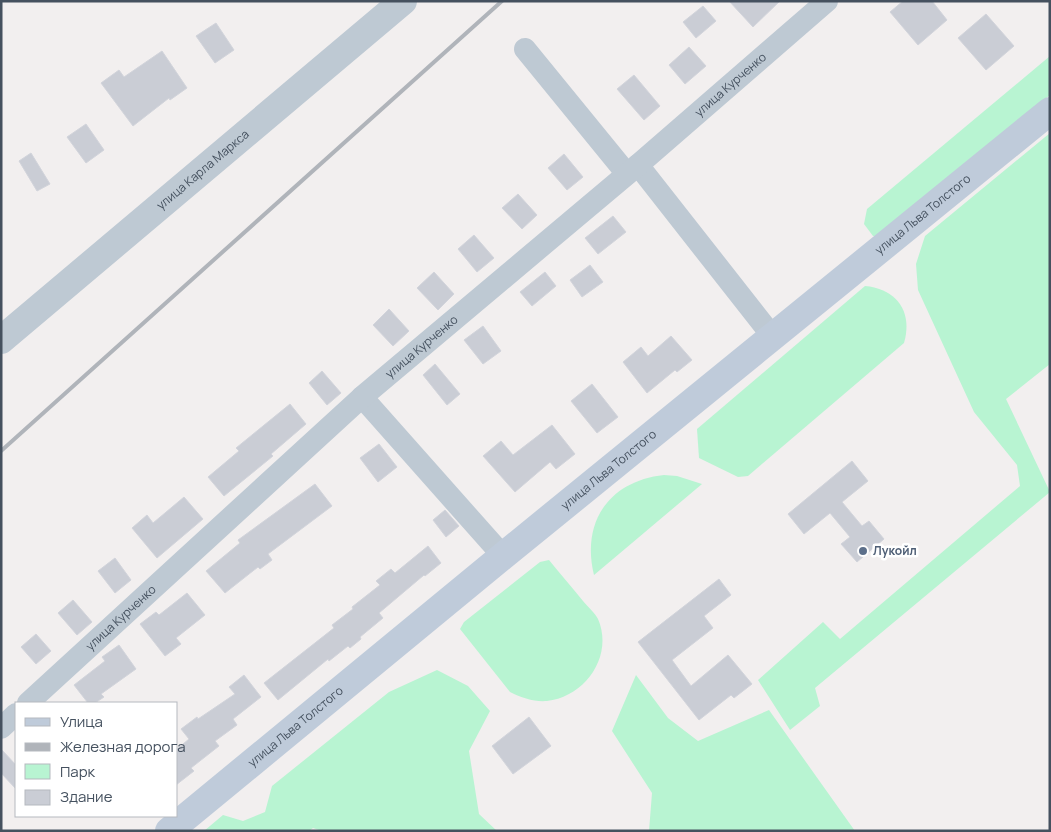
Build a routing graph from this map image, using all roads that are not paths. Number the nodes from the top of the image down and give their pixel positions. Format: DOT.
graph roads {
  1 [pos="403,1"];
  2 [pos="827,1"];
  3 [pos="525,49"];
  4 [pos="1050,111"];
  5 [pos="633,169"];
  6 [pos="773,336"];
  7 [pos="1,340"];
  8 [pos="362,396"];
  9 [pos="503,556"];
  10 [pos="29,702"];
  11 [pos="15,715"];
  12 [pos="1,728"];
  13 [pos="169,831"];
  1 -- 7 [label="street, улица Карла Маркса"];
  2 -- 5 [label="street, улица Курченко"];
  3 -- 5 [label="street"];
  4 -- 6 [label="main road, улица Льва Толстого"];
  5 -- 6 [label="street"];
  5 -- 8 [label="street, улица Курченко"];
  6 -- 9 [label="main road, улица Льва Толстого"];
  8 -- 9 [label="street"];
  8 -- 10 [label="street, улица Курченко"];
  9 -- 13 [label="main road, улица Льва Толстого"];
  11 -- 12 [label="street"];
}
